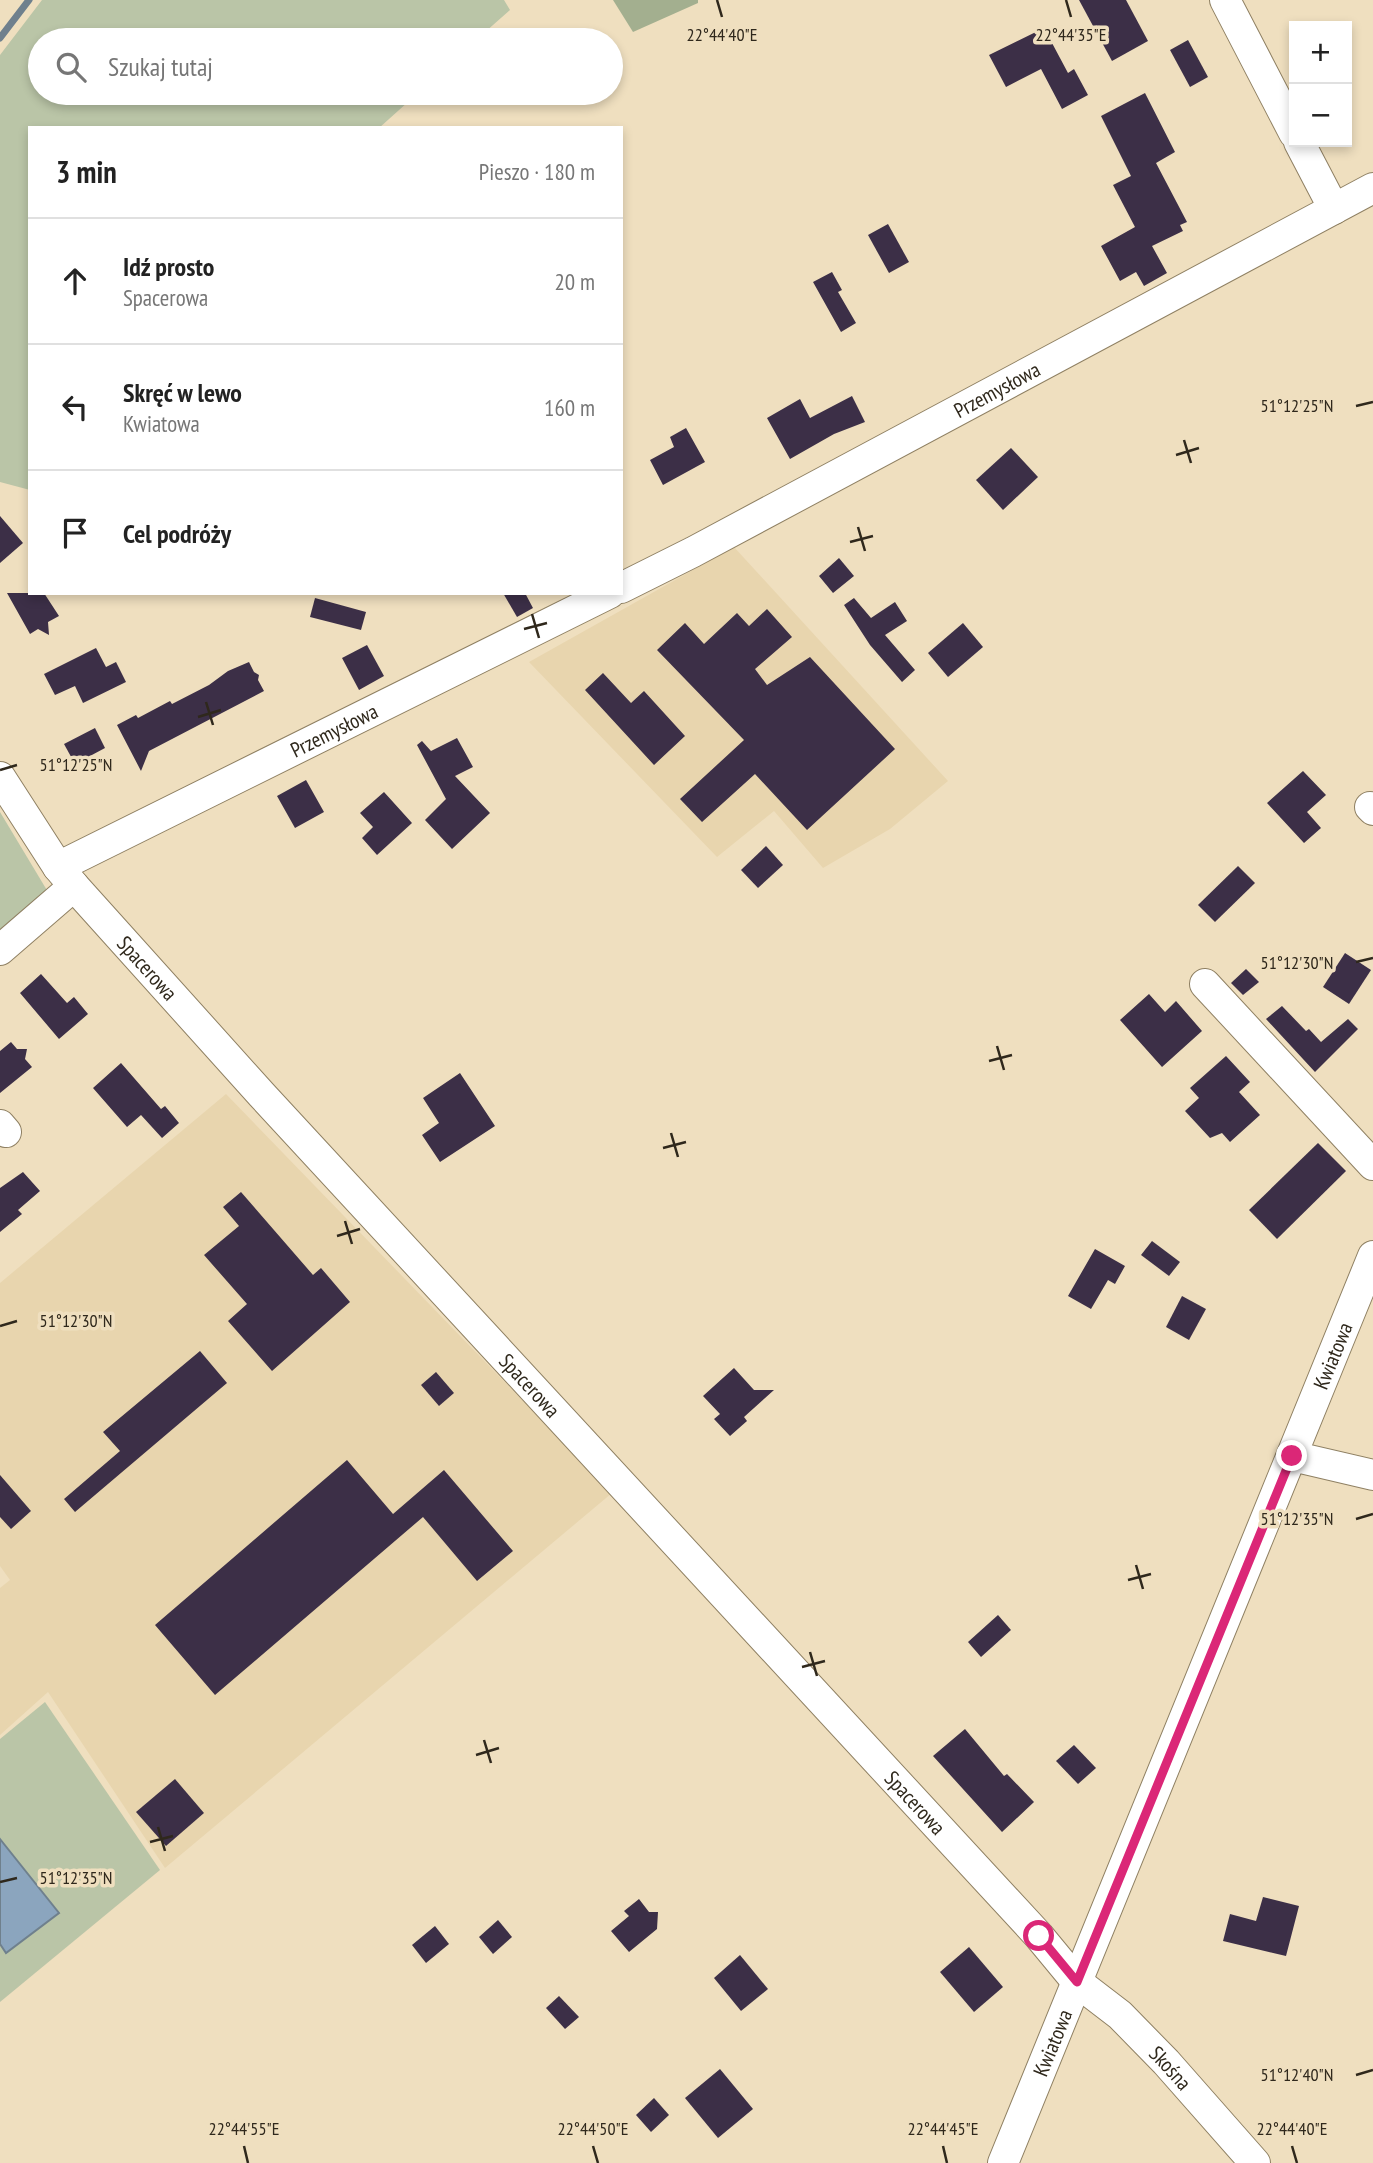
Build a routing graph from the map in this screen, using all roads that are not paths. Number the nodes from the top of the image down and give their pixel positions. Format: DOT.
graph roads {
  1 [pos="1225,0"];
  2 [pos="1289,123"];
  3 [pos="1302,147"];
  4 [pos="1373,188"];
  5 [pos="1334,209"];
  6 [pos="623,586"];
  7 [pos="606,595"];
  8 [pos="0,777"];
  9 [pos="66,876"];
  10 [pos="0,950"];
  11 [pos="1205,984"];
  12 [pos="1373,1165"];
  13 [pos="1373,1256"];
  14 [pos="1292,1456"];
  15 [pos="1373,1475"];
  16 [pos="1077,1982"];
  17 [pos="1003,2163"];
  18 [pos="1255,2163"];
  1 -- 2 [label="street"];
  3 -- 5 [label="street"];
  4 -- 5 [label="street, Przemysłowa"];
  5 -- 6 [label="street, Przemysłowa"];
  7 -- 9 [label="street, Przemysłowa"];
  8 -- 9 [label="street, Spacerowa"];
  9 -- 10 [label="street, Przemysłowa"];
  9 -- 16 [label="street, Spacerowa"];
  11 -- 12 [label="street"];
  13 -- 14 [label="street, Kwiatowa"];
  14 -- 15 [label="street"];
  14 -- 16 [label="street, Kwiatowa"];
  16 -- 17 [label="street, Kwiatowa"];
  16 -- 18 [label="street, Skośna"];
}
